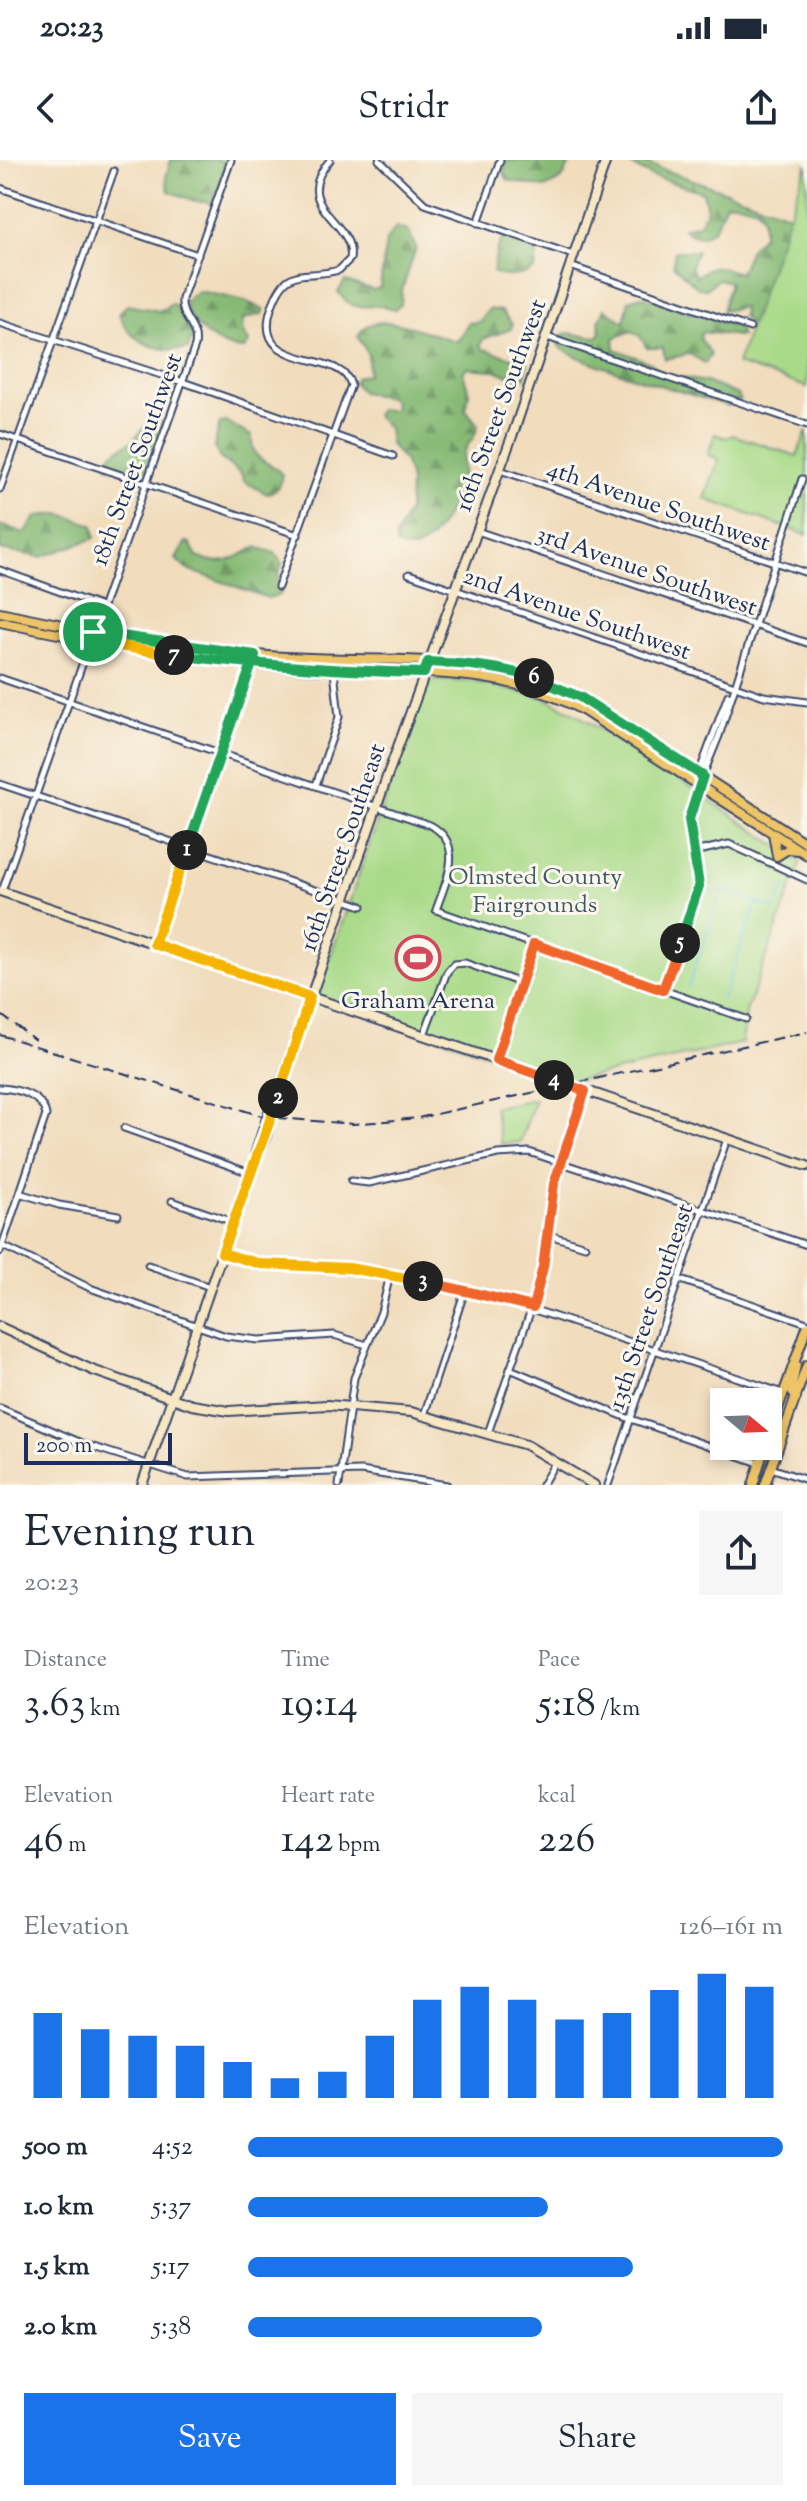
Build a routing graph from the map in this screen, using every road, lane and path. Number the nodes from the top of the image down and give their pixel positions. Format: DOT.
graph roads {
  1 [pos="231,160"];
  2 [pos="330,160"];
  3 [pos="379,160"];
  4 [pos="500,160"];
  5 [pos="606,160"];
  6 [pos="114,171"];
  7 [pos="0,188"];
  8 [pos="96,221"];
  9 [pos="478,223"];
  10 [pos="198,255"];
  11 [pos="574,255"];
  12 [pos="570,266"];
  13 [pos="0,323"];
  14 [pos="750,328"];
  15 [pos="546,337"];
  16 [pos="53,340"];
  17 [pos="183,382"];
  18 [pos="807,425"];
  19 [pos="0,434"];
  20 [pos="332,434"];
  21 [pos="17,439"];
  22 [pos="391,457"];
  23 [pos="499,470"];
  24 [pos="802,479"];
  25 [pos="147,484"];
  26 [pos="0,489"];
  27 [pos="476,531"];
  28 [pos="298,535"];
  29 [pos="774,562"];
  30 [pos="0,570"];
  31 [pos="807,573"];
  32 [pos="409,574"];
  33 [pos="278,587"];
  34 [pos="454,590"];
  35 [pos="102,607"];
  36 [pos="0,612"];
  37 [pos="0,622"];
  38 [pos="753,624"];
  39 [pos="92,636"];
  40 [pos="807,643"];
  41 [pos="254,660"];
  42 [pos="428,662"];
  43 [pos="334,670"];
  44 [pos="424,673"];
  45 [pos="0,678"];
  46 [pos="732,688"];
  47 [pos="69,702"];
  48 [pos="807,702"];
  49 [pos="221,753"];
  50 [pos="700,778"];
  51 [pos="0,784"];
  52 [pos="316,785"];
  53 [pos="35,796"];
  54 [pos="377,806"];
  55 [pos="807,830"];
  56 [pos="772,832"];
  57 [pos="790,832"];
  58 [pos="188,848"];
  59 [pos="805,850"];
  60 [pos="694,852"];
  61 [pos="774,860"];
  62 [pos="807,880"];
  63 [pos="1,892"];
  64 [pos="344,900"];
  65 [pos="362,906"];
  66 [pos="154,944"];
  67 [pos="534,944"];
  68 [pos="521,983"];
  69 [pos="663,990"];
  70 [pos="310,997"];
  71 [pos="746,1019"];
  72 [pos="424,1035"];
  73 [pos="496,1060"];
  74 [pos="0,1088"];
  75 [pos="585,1091"];
  76 [pos="124,1128"];
  77 [pos="727,1139"];
  78 [pos="561,1161"];
  79 [pos="807,1166"];
  80 [pos="250,1173"];
  81 [pos="351,1181"];
  82 [pos="21,1194"];
  83 [pos="172,1201"];
  84 [pos="703,1209"];
  85 [pos="118,1215"];
  86 [pos="233,1222"];
  87 [pos="546,1234"];
  88 [pos="807,1245"];
  89 [pos="585,1246"];
  90 [pos="1,1249"];
  91 [pos="222,1253"];
  92 [pos="148,1265"];
  93 [pos="390,1275"];
  94 [pos="678,1279"];
  95 [pos="210,1287"];
  96 [pos="465,1290"];
  97 [pos="533,1307"];
  98 [pos="807,1325"];
  99 [pos="0,1327"];
  100 [pos="196,1327"];
  101 [pos="367,1345"];
  102 [pos="654,1349"];
  103 [pos="796,1355"];
  104 [pos="807,1365"];
  105 [pos="510,1369"];
  106 [pos="783,1393"];
  107 [pos="782,1396"];
  108 [pos="172,1399"];
  109 [pos="800,1399"];
  110 [pos="349,1406"];
  111 [pos="0,1408"];
  112 [pos="424,1415"];
  113 [pos="630,1419"];
  114 [pos="488,1433"];
  115 [pos="783,1436"];
  116 [pos="760,1460"];
  117 [pos="556,1462"];
  118 [pos="759,1463"];
  119 [pos="149,1466"];
  120 [pos="771,1468"];
  121 [pos="341,1471"];
  122 [pos="807,1480"];
  123 [pos="142,1485"];
  124 [pos="339,1485"];
  125 [pos="447,1485"];
  126 [pos="542,1485"];
  127 [pos="594,1485"];
  128 [pos="608,1485"];
  129 [pos="753,1485"];
  130 [pos="765,1485"];
  1 -- 10 [label="street, 18th Street Southwest"];
  2 -- 20 [label="street"];
  3 -- 9 [label="street"];
  4 -- 9 [label="street"];
  5 -- 11 [label="main road, 16th Street Southwest"];
  6 -- 8 [label="street"];
  7 -- 8 [label="street"];
  8 -- 10 [label="street"];
  8 -- 16 [label="street"];
  9 -- 11 [label="street"];
  10 -- 17 [label="street, 18th Street Southwest"];
  11 -- 12 [label="main road, 16th Street Southwest"];
  12 -- 14 [label="street"];
  12 -- 15 [label="main road, 16th Street Southwest"];
  13 -- 16 [label="street"];
  15 -- 18 [label="street"];
  15 -- 23 [label="main road, 16th Street Southwest"];
  16 -- 17 [label="street"];
  16 -- 21 [label="street"];
  17 -- 20 [label="street"];
  17 -- 25 [label="street, 18th Street Southwest"];
  19 -- 21 [label="street"];
  20 -- 22 [label="street"];
  20 -- 28 [label="street"];
  21 -- 25 [label="street"];
  21 -- 26 [label="street"];
  23 -- 27 [label="main road, 16th Street Southwest"];
  23 -- 29 [label="street, 4th Avenue Southwest"];
  24 -- 29 [label="street"];
  25 -- 28 [label="street"];
  25 -- 35 [label="street, 18th Street Southwest"];
  27 -- 34 [label="main road, 16th Street Southwest"];
  27 -- 38 [label="street, 3rd Avenue Southwest"];
  28 -- 33 [label="street"];
  29 -- 31 [label="street, 4th Avenue Southwest"];
  29 -- 38 [label="street"];
  30 -- 35 [label="street"];
  32 -- 34 [label="street, 2nd Avenue Southwest"];
  34 -- 42 [label="main road, 16th Street Southwest"];
  34 -- 46 [label="street, 2nd Avenue Southwest"];
  35 -- 39 [label="street, 18th Street Southwest"];
  36 -- 39 [label="main road"];
  37 -- 39 [label="main road"];
  38 -- 40 [label="street, 3rd Avenue Southwest"];
  38 -- 46 [label="street"];
  39 -- 41 [label="main road"];
  39 -- 47 [label="street, 18th Street Southwest"];
  41 -- 42 [label="main road"];
  41 -- 43 [label="main road"];
  41 -- 49 [label="street"];
  42 -- 44 [label="main road, 16th Street Southeast"];
  42 -- 50 [label="main road"];
  43 -- 44 [label="main road"];
  43 -- 52 [label="street"];
  44 -- 50 [label="main road"];
  44 -- 54 [label="main road, 16th Street Southeast"];
  45 -- 47 [label="street"];
  46 -- 48 [label="street, 2nd Avenue Southwest"];
  46 -- 50 [label="street"];
  47 -- 49 [label="street"];
  47 -- 53 [label="street, 18th Street Southwest"];
  49 -- 52 [label="street"];
  49 -- 58 [label="street"];
  50 -- 56 [label="main road"];
  50 -- 57 [label="main road"];
  50 -- 60 [label="street"];
  51 -- 53 [label="street"];
  52 -- 54 [label="street"];
  53 -- 58 [label="street"];
  53 -- 63 [label="street, 18th Street Southwest"];
  54 -- 64 [label="main road, 16th Street Southeast"];
  54 -- 67 [label="street"];
  55 -- 57 [label="main road"];
  56 -- 59 [label="main road"];
  56 -- 61 [label="main road"];
  57 -- 59 [label="main road"];
  58 -- 64 [label="street"];
  58 -- 66 [label="street"];
  59 -- 61 [label="main road"];
  60 -- 61 [label="street"];
  60 -- 69 [label="street"];
  61 -- 62 [label="street"];
  63 -- 66 [label="main road"];
  64 -- 65 [label="street"];
  64 -- 70 [label="main road, 16th Street Southeast"];
  66 -- 70 [label="main road"];
  67 -- 68 [label="street"];
  67 -- 69 [label="street"];
  68 -- 72 [label="street"];
  68 -- 73 [label="street"];
  69 -- 71 [label="street"];
  70 -- 72 [label="main road"];
  70 -- 80 [label="main road, 16th Street Southeast"];
  72 -- 73 [label="main road"];
  73 -- 75 [label="main road"];
  74 -- 82 [label="street"];
  75 -- 77 [label="main road"];
  75 -- 78 [label="street"];
  76 -- 80 [label="street"];
  77 -- 79 [label="main road"];
  77 -- 84 [label="street, 13th Street Southeast"];
  78 -- 81 [label="street"];
  78 -- 84 [label="street"];
  78 -- 87 [label="street"];
  80 -- 86 [label="main road, 16th Street Southeast"];
  82 -- 85 [label="street"];
  82 -- 90 [label="street"];
  83 -- 86 [label="street"];
  84 -- 88 [label="street"];
  84 -- 94 [label="street, 13th Street Southeast"];
  86 -- 91 [label="main road, 16th Street Southeast"];
  87 -- 89 [label="street"];
  87 -- 97 [label="street"];
  90 -- 100 [label="street"];
  91 -- 93 [label="street"];
  91 -- 95 [label="main road, 16th Street Southeast"];
  92 -- 95 [label="street"];
  93 -- 96 [label="street"];
  93 -- 101 [label="street"];
  94 -- 98 [label="street"];
  94 -- 102 [label="street, 13th Street Southeast"];
  95 -- 100 [label="main road, 16th Street Southeast"];
  96 -- 97 [label="street"];
  96 -- 112 [label="street"];
  97 -- 102 [label="street"];
  97 -- 105 [label="street"];
  98 -- 103 [label="main road"];
  99 -- 108 [label="main road"];
  100 -- 101 [label="street"];
  100 -- 108 [label="main road, 16th Street Southeast"];
  101 -- 110 [label="street"];
  102 -- 106 [label="street"];
  102 -- 113 [label="street, 13th Street Southeast"];
  103 -- 106 [label="main road"];
  103 -- 109 [label="main road"];
  104 -- 109 [label="main road"];
  105 -- 113 [label="street"];
  105 -- 114 [label="street"];
  106 -- 107 [label="main road"];
  106 -- 115 [label="main road"];
  108 -- 110 [label="main road"];
  108 -- 119 [label="main road, 16th Street Southeast"];
  109 -- 115 [label="main road"];
  110 -- 112 [label="main road"];
  110 -- 121 [label="street"];
  111 -- 119 [label="street"];
  112 -- 114 [label="main road"];
  113 -- 118 [label="street"];
  113 -- 128 [label="street, 13th Street Southeast"];
  114 -- 117 [label="main road"];
  115 -- 120 [label="main road"];
  116 -- 118 [label="main road"];
  117 -- 126 [label="street"];
  117 -- 127 [label="main road"];
  118 -- 129 [label="main road"];
  119 -- 121 [label="street"];
  119 -- 123 [label="main road, 16th Street Southeast"];
  120 -- 122 [label="street"];
  120 -- 130 [label="main road"];
  121 -- 124 [label="street"];
  121 -- 125 [label="street"];
}
